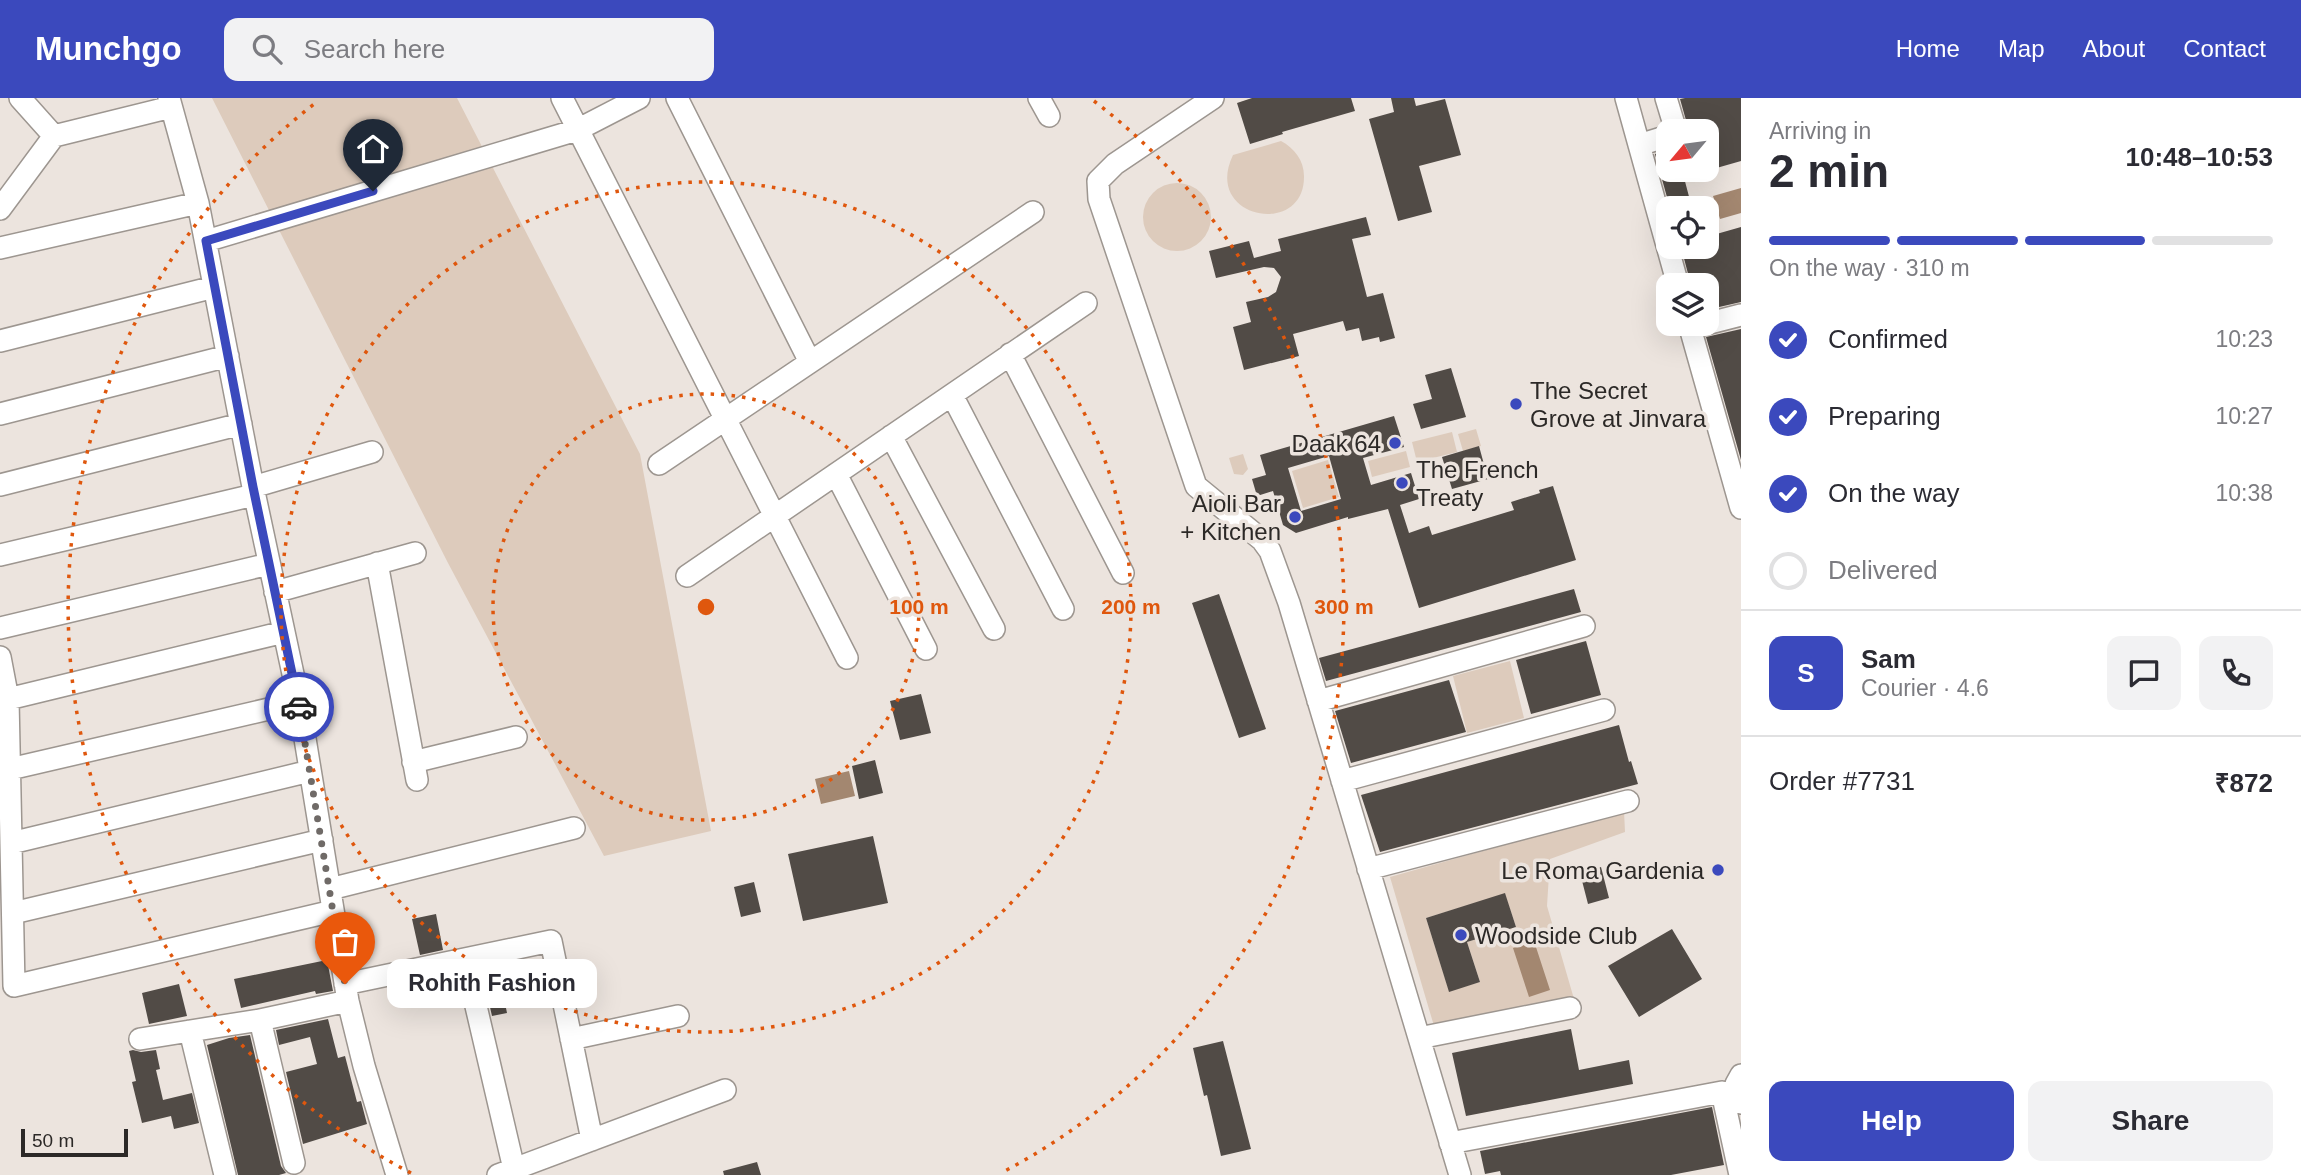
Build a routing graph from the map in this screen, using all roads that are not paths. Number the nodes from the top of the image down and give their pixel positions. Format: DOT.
graph roads {
  1 [pos="20,98"];
  2 [pos="562,98"];
  3 [pos="639,98"];
  4 [pos="677,98"];
  5 [pos="1213,98"];
  6 [pos="1626,98"];
  7 [pos="1666,98"];
  8 [pos="170,103"];
  9 [pos="1672,119"];
  10 [pos="577,130"];
  11 [pos="54,136"];
  12 [pos="1656,140"];
  13 [pos="1639,145"];
  14 [pos="198,203"];
  15 [pos="0,209"];
  16 [pos="1033,212"];
  17 [pos="206,241"];
  18 [pos="0,248"];
  19 [pos="1675,273"];
  20 [pos="215,287"];
  21 [pos="1086,303"];
  22 [pos="1741,315"];
  23 [pos="1719,320"];
  24 [pos="1693,336"];
  25 [pos="0,341"];
  26 [pos="1010,354"];
  27 [pos="228,356"];
  28 [pos="810,362"];
  29 [pos="952,395"];
  30 [pos="0,414"];
  31 [pos="725,419"];
  32 [pos="241,424"];
  33 [pos="891,436"];
  34 [pos="372,452"];
  35 [pos="659,464"];
  36 [pos="836,474"];
  37 [pos="0,485"];
  38 [pos="253,491"];
  39 [pos="1741,508"];
  40 [pos="774,516"];
  41 [pos="415,552"];
  42 [pos="0,555"];
  43 [pos="377,563"];
  44 [pos="269,564"];
  45 [pos="1123,573"];
  46 [pos="687,576"];
  47 [pos="275,592"];
  48 [pos="1063,608"];
  49 [pos="1584,626"];
  50 [pos="0,628"];
  51 [pos="994,629"];
  52 [pos="284,632"];
  53 [pos="926,649"];
  54 [pos="0,657"];
  55 [pos="846,658"];
  56 [pos="8,699"];
  57 [pos="1318,701"];
  58 [pos="299,702"];
  59 [pos="1604,710"];
  60 [pos="516,737"];
  61 [pos="10,769"];
  62 [pos="310,771"];
  63 [pos="1342,781"];
  64 [pos="1628,801"];
  65 [pos="574,828"];
  66 [pos="322,840"];
  67 [pos="11,842"];
  68 [pos="1368,869"];
  69 [pos="330,889"];
  70 [pos="333,911"];
  71 [pos="13,913"];
  72 [pos="465,959"];
  73 [pos="346,992"];
  74 [pos="1570,1008"];
  75 [pos="678,1016"];
  76 [pos="260,1020"];
  77 [pos="190,1031"];
  78 [pos="1419,1038"];
  79 [pos="140,1039"];
  80 [pos="571,1039"];
  81 [pos="1741,1075"];
  82 [pos="725,1090"];
  83 [pos="1741,1103"];
  84 [pos="593,1140"];
  85 [pos="1450,1143"];
  86 [pos="294,1163"];
  87 [pos="506,1172"];
  88 [pos="225,1175"];
  89 [pos="397,1175"];
  90 [pos="1460,1175"];
  91 [pos="1740,1175"];
  1 -- 11 [label="street"];
  2 -- 10 [label="street"];
  3 -- 10 [label="street"];
  4 -- 28 [label="street"];
  5 -- 57 [label="street"];
  6 -- 13 [label="street"];
  7 -- 9 [label="street"];
  8 -- 11 [label="street"];
  8 -- 14 [label="street"];
  10 -- 17 [label="street"];
  10 -- 31 [label="street"];
  11 -- 15 [label="street"];
  12 -- 13 [label="street"];
  13 -- 19 [label="street"];
  14 -- 17 [label="street"];
  14 -- 18 [label="street"];
  16 -- 28 [label="street"];
  17 -- 20 [label="street"];
  20 -- 25 [label="street"];
  20 -- 27 [label="street"];
  21 -- 26 [label="street"];
  22 -- 23 [label="street"];
  24 -- 39 [label="street"];
  26 -- 29 [label="street"];
  26 -- 45 [label="street"];
  27 -- 30 [label="street"];
  27 -- 32 [label="street"];
  28 -- 31 [label="street"];
  29 -- 33 [label="street"];
  29 -- 48 [label="street"];
  31 -- 35 [label="street"];
  31 -- 40 [label="street"];
  32 -- 37 [label="street"];
  32 -- 38 [label="street"];
  33 -- 36 [label="street"];
  33 -- 51 [label="street"];
  34 -- 38 [label="street"];
  36 -- 40 [label="street"];
  36 -- 53 [label="street"];
  38 -- 42 [label="street"];
  38 -- 44 [label="street"];
  40 -- 46 [label="street"];
  40 -- 55 [label="street"];
  41 -- 43 [label="street"];
  43 -- 47 [label="street"];
  43 -- 60 [label="street"];
  44 -- 47 [label="street"];
  44 -- 50 [label="street"];
  47 -- 52 [label="street"];
  49 -- 57 [label="street"];
  52 -- 56 [label="street"];
  52 -- 58 [label="street"];
  54 -- 56 [label="street"];
  56 -- 61 [label="street"];
  57 -- 63 [label="street"];
  58 -- 61 [label="street"];
  58 -- 62 [label="street"];
  59 -- 63 [label="street"];
  61 -- 67 [label="street"];
  62 -- 66 [label="street"];
  62 -- 67 [label="street"];
  63 -- 68 [label="street"];
  64 -- 68 [label="street"];
  65 -- 69 [label="street"];
  66 -- 69 [label="street"];
  66 -- 71 [label="street"];
  67 -- 71 [label="street"];
  68 -- 78 [label="street"];
  69 -- 70 [label="street"];
  70 -- 71 [label="street"];
  70 -- 73 [label="street"];
  72 -- 73 [label="street"];
  72 -- 80 [label="street"];
  72 -- 87 [label="street"];
  73 -- 76 [label="street"];
  73 -- 89 [label="street"];
  74 -- 78 [label="street"];
  75 -- 80 [label="street"];
  76 -- 77 [label="street"];
  76 -- 86 [label="street"];
  77 -- 79 [label="street"];
  77 -- 88 [label="street"];
  78 -- 85 [label="street"];
  80 -- 84 [label="street"];
  81 -- 83 [label="street"];
  82 -- 84 [label="street"];
  84 -- 87 [label="street"];
  85 -- 90 [label="street"];
  85 -- 91 [label="street"];
}
